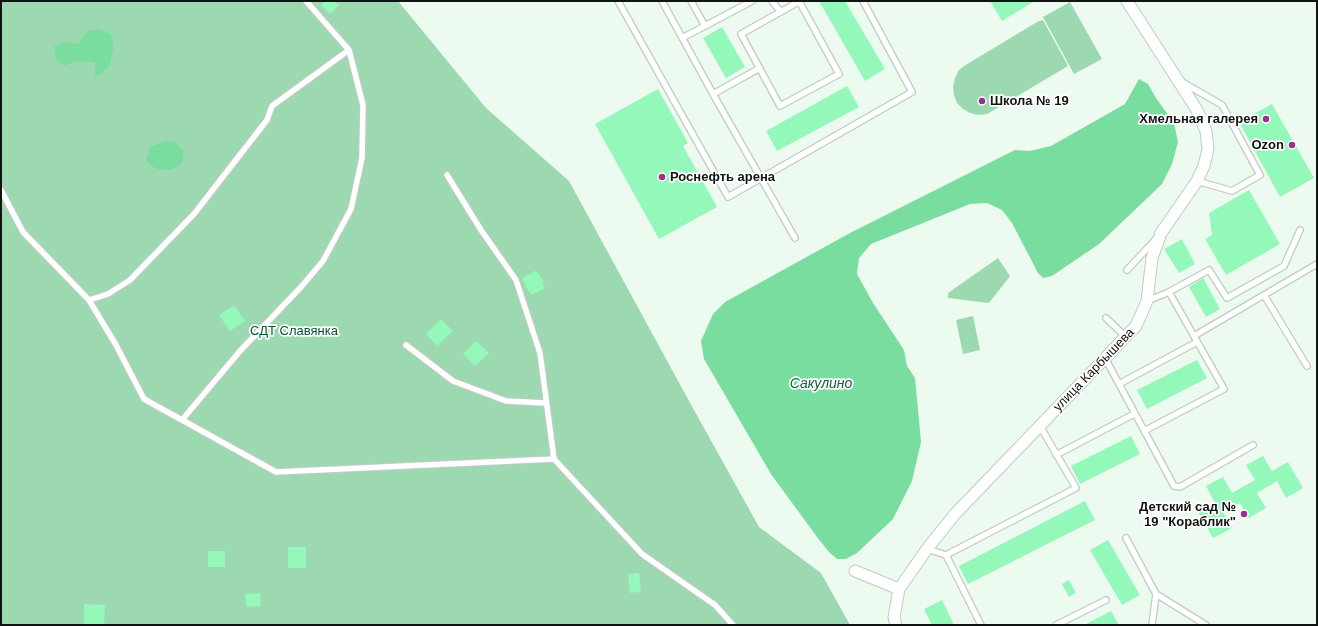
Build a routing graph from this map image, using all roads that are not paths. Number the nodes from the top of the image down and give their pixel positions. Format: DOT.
graph roads {
  1 [pos="306,1"];
  2 [pos="618,1"];
  3 [pos="662,1"];
  4 [pos="691,1"];
  5 [pos="752,1"];
  6 [pos="772,1"];
  7 [pos="800,1"];
  8 [pos="863,1"];
  9 [pos="1127,1"];
  10 [pos="781,12"];
  11 [pos="705,26"];
  12 [pos="682,38"];
  13 [pos="349,50"];
  14 [pos="760,68"];
  15 [pos="1178,80"];
  16 [pos="713,94"];
  17 [pos="447,175"];
  18 [pos="760,179"];
  19 [pos="1196,181"];
  20 [pos="1,190"];
  21 [pos="1300,230"];
  22 [pos="1161,233"];
  23 [pos="795,238"];
  24 [pos="1317,264"];
  25 [pos="1127,270"];
  26 [pos="1169,292"];
  27 [pos="1264,295"];
  28 [pos="89,300"];
  29 [pos="1147,301"];
  30 [pos="1106,318"];
  31 [pos="1194,336"];
  32 [pos="1126,337"];
  33 [pos="1197,342"];
  34 [pos="406,345"];
  35 [pos="1105,358"];
  36 [pos="1306,366"];
  37 [pos="1119,384"];
  38 [pos="546,403"];
  39 [pos="1134,414"];
  40 [pos="182,420"];
  41 [pos="1040,425"];
  42 [pos="1144,431"];
  43 [pos="1253,445"];
  44 [pos="1056,455"];
  45 [pos="554,459"];
  46 [pos="1126,538"];
  47 [pos="927,549"];
  48 [pos="946,554"];
  49 [pos="855,571"];
  50 [pos="899,589"];
  51 [pos="1156,594"];
  52 [pos="1106,600"];
  53 [pos="733,625"];
  54 [pos="896,625"];
  55 [pos="981,625"];
  56 [pos="1056,625"];
  57 [pos="1152,625"];
  58 [pos="1206,625"];
  1 -- 13 [label="lane"];
  2 -- 18 [label="lane"];
  3 -- 12 [label="lane"];
  4 -- 11 [label="lane"];
  5 -- 11 [label="lane"];
  6 -- 10 [label="lane"];
  7 -- 10 [label="lane"];
  7 -- 14 [label="lane"];
  8 -- 18 [label="lane"];
  9 -- 15 [label="street, улица Карбышева"];
  10 -- 14 [label="lane"];
  11 -- 12 [label="lane"];
  12 -- 16 [label="lane"];
  13 -- 28 [label="lane"];
  13 -- 40 [label="lane"];
  14 -- 16 [label="lane"];
  15 -- 19 [label="street, улица Карбышева"];
  15 -- 19 [label="lane"];
  16 -- 18 [label="lane"];
  17 -- 38 [label="lane"];
  18 -- 23 [label="lane"];
  19 -- 22 [label="street, улица Карбышева"];
  20 -- 28 [label="lane"];
  21 -- 26 [label="lane"];
  22 -- 25 [label="lane"];
  22 -- 29 [label="street, улица Карбышева"];
  24 -- 27 [label="lane"];
  26 -- 29 [label="lane"];
  26 -- 31 [label="lane"];
  27 -- 31 [label="lane"];
  27 -- 36 [label="lane"];
  28 -- 40 [label="lane"];
  29 -- 32 [label="street, улица Карбышева"];
  30 -- 32 [label="lane"];
  31 -- 33 [label="lane"];
  32 -- 35 [label="street, улица Карбышева"];
  33 -- 37 [label="lane"];
  33 -- 42 [label="lane"];
  34 -- 38 [label="lane"];
  35 -- 37 [label="lane"];
  35 -- 41 [label="street, улица Карбышева"];
  37 -- 39 [label="lane"];
  38 -- 45 [label="lane"];
  39 -- 42 [label="lane"];
  39 -- 44 [label="lane"];
  40 -- 45 [label="lane"];
  41 -- 44 [label="lane"];
  41 -- 47 [label="street, улица Карбышева"];
  42 -- 43 [label="lane"];
  44 -- 48 [label="lane"];
  45 -- 53 [label="lane"];
  46 -- 51 [label="lane"];
  47 -- 48 [label="lane"];
  47 -- 50 [label="street, улица Карбышева"];
  48 -- 55 [label="lane"];
  49 -- 50 [label="street"];
  50 -- 54 [label="street, улица Карбышева"];
  51 -- 57 [label="lane"];
  51 -- 58 [label="lane"];
  52 -- 56 [label="lane"];
}
